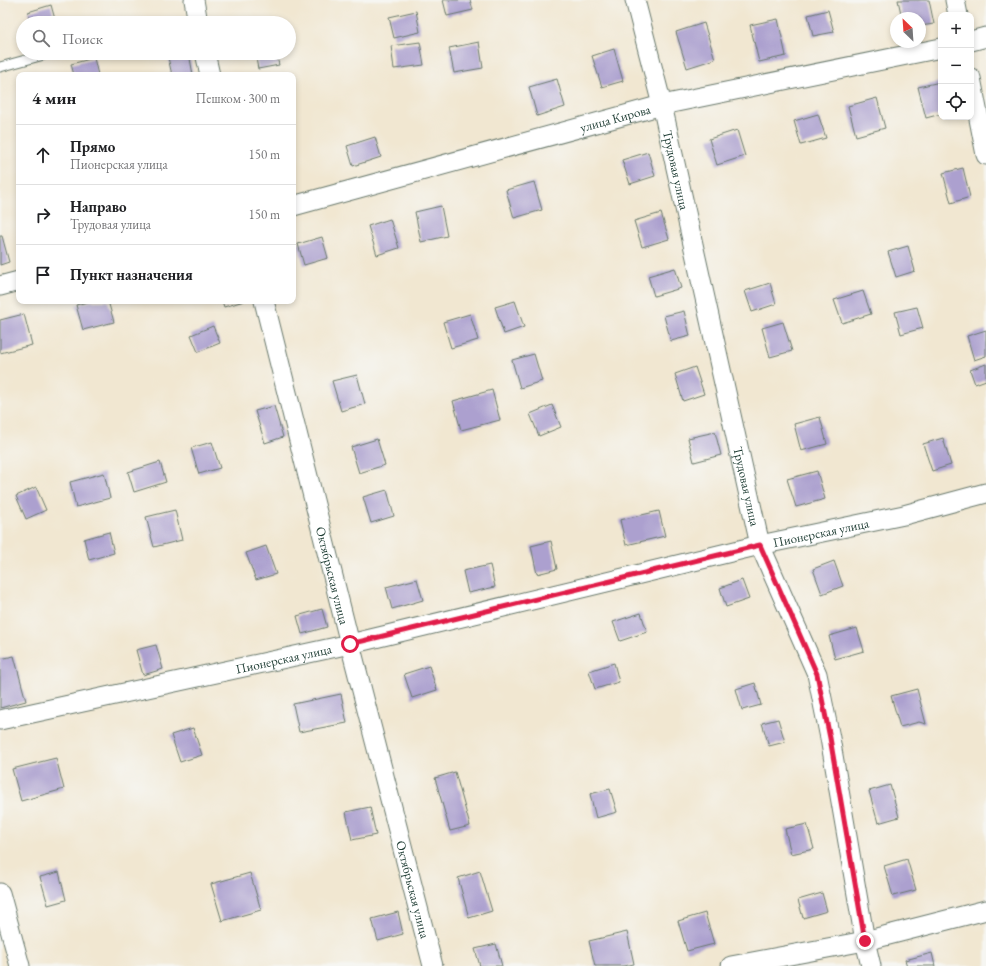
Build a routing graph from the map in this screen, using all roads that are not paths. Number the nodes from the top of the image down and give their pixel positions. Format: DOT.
graph roads {
  1 [pos="194,0"];
  2 [pos="636,0"];
  3 [pos="955,0"];
  4 [pos="957,12"];
  5 [pos="197,16"];
  6 [pos="986,37"];
  7 [pos="974,40"];
  8 [pos="938,49"];
  9 [pos="26,60"];
  10 [pos="207,60"];
  11 [pos="0,67"];
  12 [pos="209,72"];
  13 [pos="972,84"];
  14 [pos="662,105"];
  15 [pos="986,155"];
  16 [pos="296,205"];
  17 [pos="16,281"];
  18 [pos="0,286"];
  19 [pos="265,304"];
  20 [pos="986,493"];
  21 [pos="760,545"];
  22 [pos="350,644"];
  23 [pos="0,720"];
  24 [pos="0,893"];
  25 [pos="986,910"];
  26 [pos="865,941"];
  27 [pos="20,966"];
  28 [pos="432,966"];
  29 [pos="731,966"];
  30 [pos="871,966"];
  1 -- 5 [label="street"];
  2 -- 14 [label="street, Трудовая улица"];
  3 -- 4 [label="street"];
  6 -- 7 [label="street"];
  8 -- 14 [label="street, улица Кирова"];
  9 -- 11 [label="lane"];
  10 -- 12 [label="street"];
  13 -- 15 [label="street"];
  14 -- 16 [label="street, улица Кирова"];
  14 -- 21 [label="street, Трудовая улица"];
  17 -- 18 [label="street"];
  19 -- 22 [label="street, Октябрьская улица"];
  20 -- 21 [label="street, Пионерская улица"];
  21 -- 22 [label="street, Пионерская улица"];
  21 -- 26 [label="street, Трудовая улица"];
  22 -- 23 [label="street, Пионерская улица"];
  22 -- 28 [label="street, Октябрьская улица"];
  24 -- 27 [label="street"];
  25 -- 26 [label="street"];
  26 -- 29 [label="street"];
  26 -- 30 [label="street, Трудовая улица"];
}
